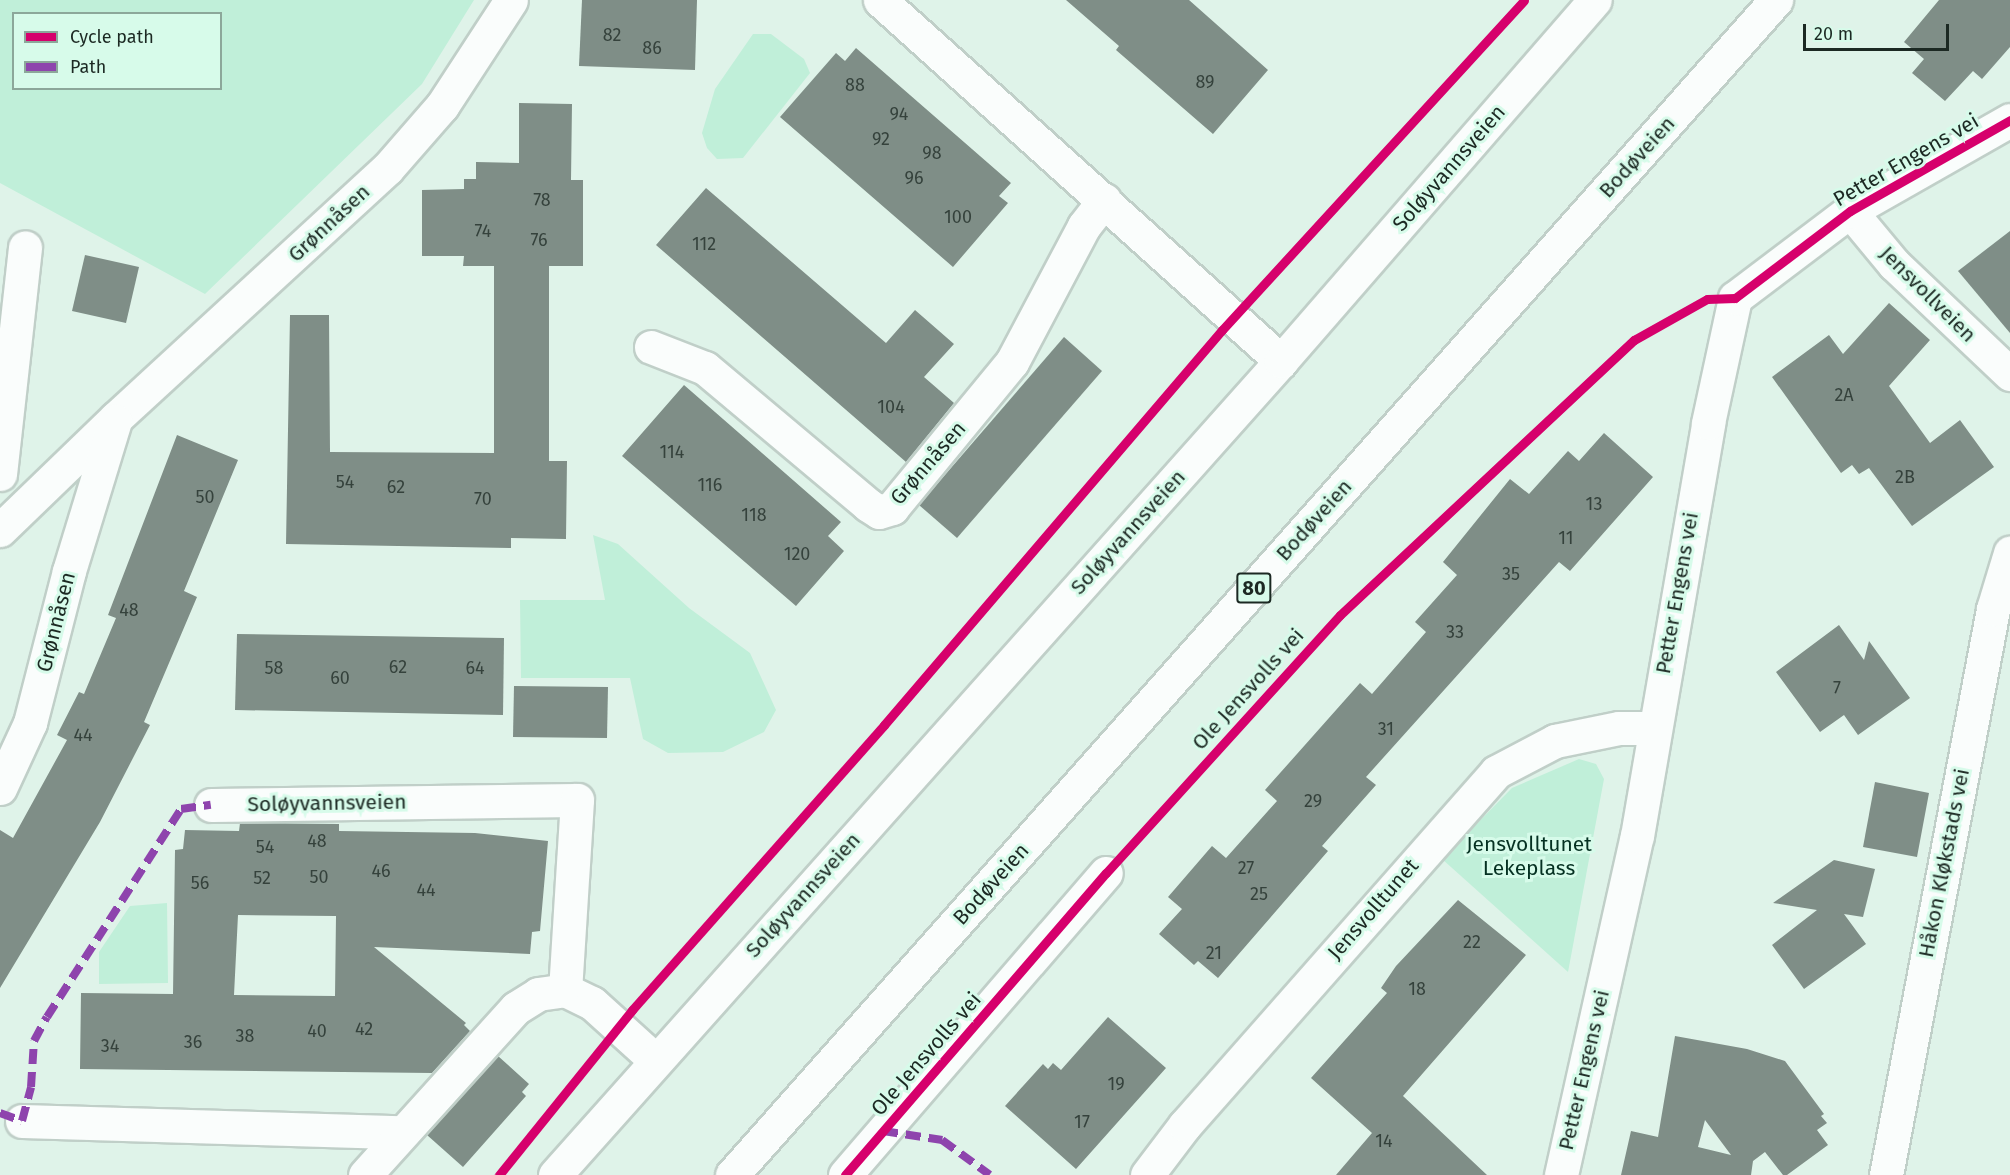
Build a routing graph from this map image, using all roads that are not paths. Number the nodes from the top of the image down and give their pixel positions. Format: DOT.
graph roads {
  1 [pos="511,0"];
  2 [pos="880,0"];
  3 [pos="1595,0"];
  4 [pos="1776,0"];
  5 [pos="2010,120"];
  6 [pos="1104,200"];
  7 [pos="1850,211"];
  8 [pos="25,247"];
  9 [pos="651,347"];
  10 [pos="1281,361"];
  11 [pos="2010,374"];
  12 [pos="116,418"];
  13 [pos="0,474"];
  14 [pos="1,524"];
  15 [pos="2010,553"];
  16 [pos="1653,728"];
  17 [pos="0,788"];
  18 [pos="211,805"];
  19 [pos="1106,873"];
  20 [pos="565,990"];
  21 [pos="655,1060"];
  22 [pos="22,1121"];
  23 [pos="400,1132"];
  24 [pos="365,1175"];
  25 [pos="555,1175"];
  26 [pos="732,1175"];
  27 [pos="845,1175"];
  28 [pos="1147,1175"];
  29 [pos="1561,1175"];
  30 [pos="1886,1175"];
  1 -- 12 [label="street, Grønnåsen"];
  2 -- 6 [label="street"];
  3 -- 10 [label="street, Soløyvannsveien"];
  4 -- 26 [label="street, Bodøveien / 80"];
  5 -- 7 [label="street, Petter Engens vei"];
  6 -- 9 [label="street, Grønnåsen"];
  6 -- 10 [label="street"];
  7 -- 11 [label="street, Jensvollveien"];
  7 -- 16 [label="street, Petter Engens vei"];
  8 -- 13 [label="street"];
  10 -- 21 [label="street, Soløyvannsveien"];
  12 -- 14 [label="street, Grønnåsen"];
  12 -- 17 [label="street, Grønnåsen"];
  15 -- 30 [label="street, Håkon Kløkstads vei"];
  16 -- 28 [label="street, Jensvolltunet"];
  16 -- 29 [label="street, Petter Engens vei"];
  18 -- 20 [label="street, Soløyvannsveien"];
  19 -- 27 [label="street, Ole Jensvolls vei"];
  20 -- 21 [label="street"];
  20 -- 23 [label="street"];
  21 -- 25 [label="street, Soløyvannsveien"];
  22 -- 23 [label="street"];
  23 -- 24 [label="street"];
}
